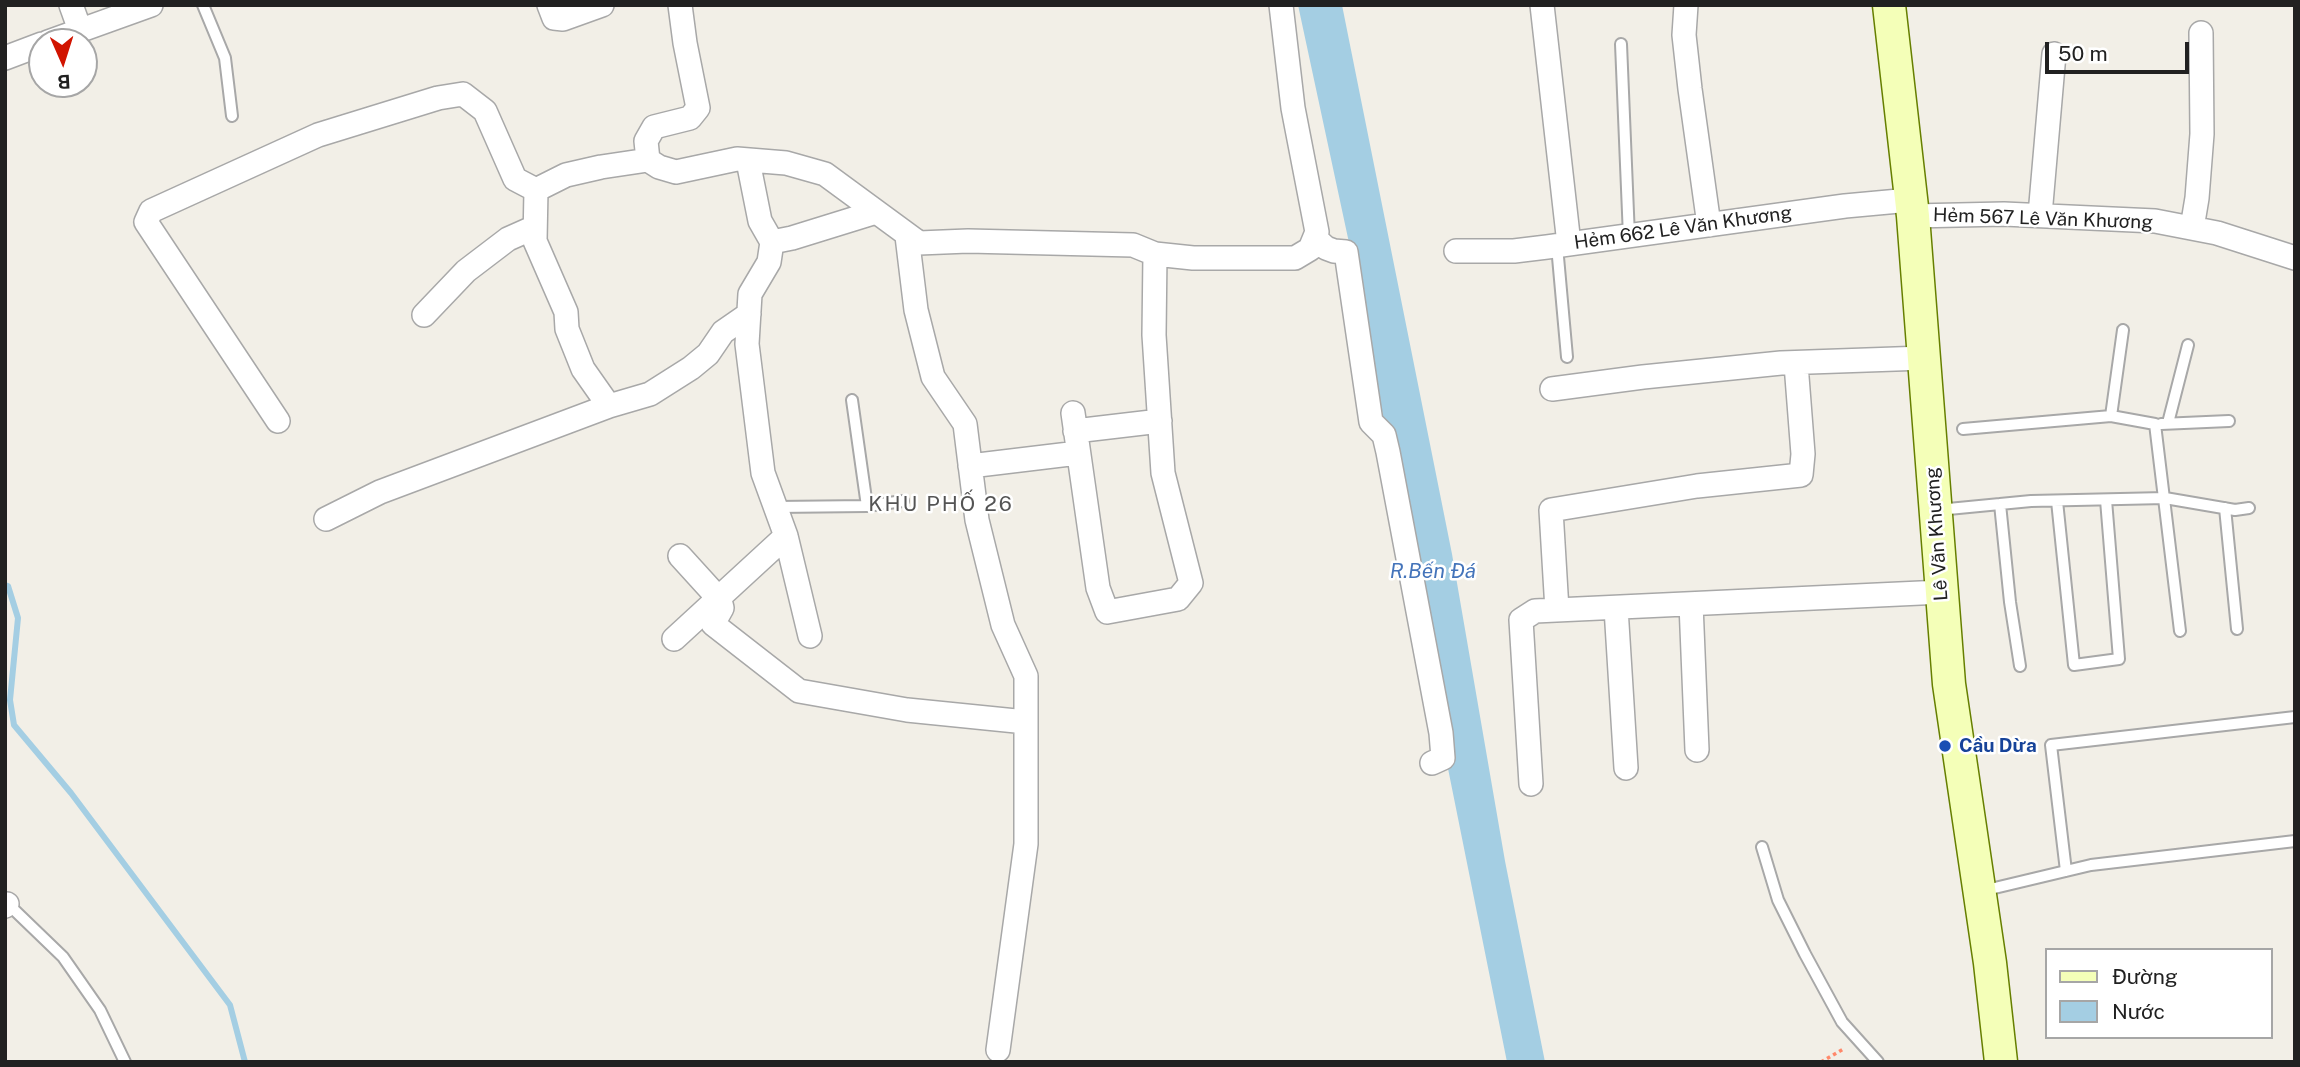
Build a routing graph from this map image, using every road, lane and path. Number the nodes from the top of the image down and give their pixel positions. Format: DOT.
graph roads {
  1 [pos="71,5"];
  2 [pos="203,5"];
  3 [pos="549,5"];
  4 [pos="603,5"];
  5 [pos="680,5"];
  6 [pos="1281,5"];
  7 [pos="1542,5"];
  8 [pos="1686,5"];
  9 [pos="1889,5"];
  10 [pos="138,7"];
  11 [pos="79,28"];
  12 [pos="85,28"];
  13 [pos="2201,33"];
  14 [pos="1621,44"];
  15 [pos="28,49"];
  16 [pos="2054,54"];
  17 [pos="5,58"];
  18 [pos="232,116"];
  19 [pos="648,160"];
  20 [pos="748,160"];
  21 [pos="536,190"];
  22 [pos="1912,208"];
  23 [pos="877,212"];
  24 [pos="2040,215"];
  25 [pos="1709,225"];
  26 [pos="535,227"];
  27 [pos="2192,228"];
  28 [pos="907,236"];
  29 [pos="1629,237"];
  30 [pos="1315,238"];
  31 [pos="772,242"];
  32 [pos="1563,245"];
  33 [pos="1456,251"];
  34 [pos="1155,254"];
  35 [pos="2295,258"];
  36 [pos="749,314"];
  37 [pos="424,315"];
  38 [pos="2123,330"];
  39 [pos="2188,345"];
  40 [pos="1567,357"];
  41 [pos="1924,358"];
  42 [pos="1796,364"];
  43 [pos="1552,389"];
  44 [pos="852,400"];
  45 [pos="610,406"];
  46 [pos="2111,416"];
  47 [pos="278,421"];
  48 [pos="1160,421"];
  49 [pos="2229,421"];
  50 [pos="2155,424"];
  51 [pos="2168,424"];
  52 [pos="1963,429"];
  53 [pos="1075,432"];
  54 [pos="970,466"];
  55 [pos="2165,498"];
  56 [pos="2057,500"];
  57 [pos="2106,500"];
  58 [pos="903,501"];
  59 [pos="2000,504"];
  60 [pos="867,506"];
  61 [pos="776,507"];
  62 [pos="2225,508"];
  63 [pos="2249,508"];
  64 [pos="1936,510"];
  65 [pos="326,519"];
  66 [pos="786,536"];
  67 [pos="680,556"];
  68 [pos="1942,592"];
  69 [pos="720,600"];
  70 [pos="1691,604"];
  71 [pos="1616,607"];
  72 [pos="1557,610"];
  73 [pos="2237,629"];
  74 [pos="2179,631"];
  75 [pos="810,636"];
  76 [pos="674,639"];
  77 [pos="2021,666"];
  78 [pos="2295,717"];
  79 [pos="1027,722"];
  80 [pos="1697,750"];
  81 [pos="1432,763"];
  82 [pos="1626,768"];
  83 [pos="1531,784"];
  84 [pos="2295,841"];
  85 [pos="1762,847"];
  86 [pos="2066,871"];
  87 [pos="1980,892"];
  88 [pos="6,904"];
  89 [pos="1859,1040"];
  90 [pos="998,1050"];
  91 [pos="125,1062"];
  92 [pos="1821,1062"];
  93 [pos="1878,1062"];
  94 [pos="2001,1062"];
  1 -- 11 [label="street"];
  2 -- 18 [label="lane"];
  3 -- 4 [label="street"];
  5 -- 19 [label="street"];
  6 -- 30 [label="street"];
  7 -- 32 [label="street"];
  8 -- 25 [label="street"];
  9 -- 22 [label="main road, Lê Văn Khương"];
  10 -- 12 [label="street"];
  13 -- 27 [label="street"];
  14 -- 29 [label="lane"];
  15 -- 17 [label="street"];
  16 -- 24 [label="street"];
  19 -- 20 [label="street"];
  19 -- 21 [label="street"];
  20 -- 23 [label="street"];
  20 -- 31 [label="street"];
  21 -- 26 [label="street"];
  21 -- 47 [label="street"];
  22 -- 24 [label="street, Hẻm 567 Lê Văn Khương"];
  22 -- 25 [label="street, Hẻm 662 Lê Văn Khương"];
  22 -- 41 [label="main road, Lê Văn Khương"];
  23 -- 28 [label="street"];
  23 -- 31 [label="street"];
  24 -- 27 [label="street, Hẻm 567 Lê Văn Khương"];
  25 -- 29 [label="street, Hẻm 662 Lê Văn Khương"];
  26 -- 37 [label="street"];
  26 -- 45 [label="street"];
  27 -- 35 [label="street, Hẻm 567 Lê Văn Khương"];
  28 -- 34 [label="street"];
  28 -- 54 [label="street"];
  29 -- 32 [label="street, Hẻm 662 Lê Văn Khương"];
  30 -- 34 [label="street"];
  30 -- 81 [label="street"];
  31 -- 36 [label="street"];
  32 -- 33 [label="street, Hẻm 662 Lê Văn Khương"];
  32 -- 40 [label="lane"];
  34 -- 48 [label="street"];
  36 -- 45 [label="street"];
  36 -- 61 [label="street"];
  38 -- 46 [label="lane"];
  39 -- 51 [label="lane"];
  41 -- 42 [label="street"];
  41 -- 64 [label="main road, Lê Văn Khương"];
  42 -- 43 [label="street"];
  42 -- 72 [label="street"];
  44 -- 60 [label="lane"];
  45 -- 65 [label="street"];
  46 -- 50 [label="lane"];
  46 -- 52 [label="lane"];
  48 -- 53 [label="street"];
  48 -- 53 [label="street"];
  49 -- 51 [label="lane"];
  50 -- 51 [label="lane"];
  50 -- 55 [label="lane"];
  53 -- 54 [label="street"];
  54 -- 79 [label="street"];
  55 -- 57 [label="lane"];
  55 -- 62 [label="lane"];
  55 -- 74 [label="lane"];
  56 -- 57 [label="lane"];
  56 -- 57 [label="lane"];
  56 -- 59 [label="lane"];
  58 -- 60 [label="lane"];
  59 -- 64 [label="lane"];
  59 -- 77 [label="lane"];
  60 -- 61 [label="lane"];
  61 -- 66 [label="street"];
  62 -- 63 [label="lane"];
  62 -- 73 [label="lane"];
  64 -- 68 [label="main road, Lê Văn Khương"];
  66 -- 69 [label="street"];
  66 -- 75 [label="street"];
  67 -- 69 [label="street"];
  68 -- 70 [label="street"];
  68 -- 87 [label="main road, Lê Văn Khương"];
  69 -- 76 [label="street"];
  69 -- 79 [label="street"];
  70 -- 71 [label="street"];
  70 -- 80 [label="street"];
  71 -- 72 [label="street"];
  71 -- 82 [label="street"];
  72 -- 83 [label="street"];
  78 -- 86 [label="lane"];
  79 -- 90 [label="street"];
  84 -- 86 [label="lane"];
  85 -- 89 [label="lane"];
  86 -- 87 [label="lane"];
  87 -- 94 [label="main road, Lê Văn Khương"];
  88 -- 91 [label="lane"];
  89 -- 92 [label="path"];
  89 -- 93 [label="lane"];
}
